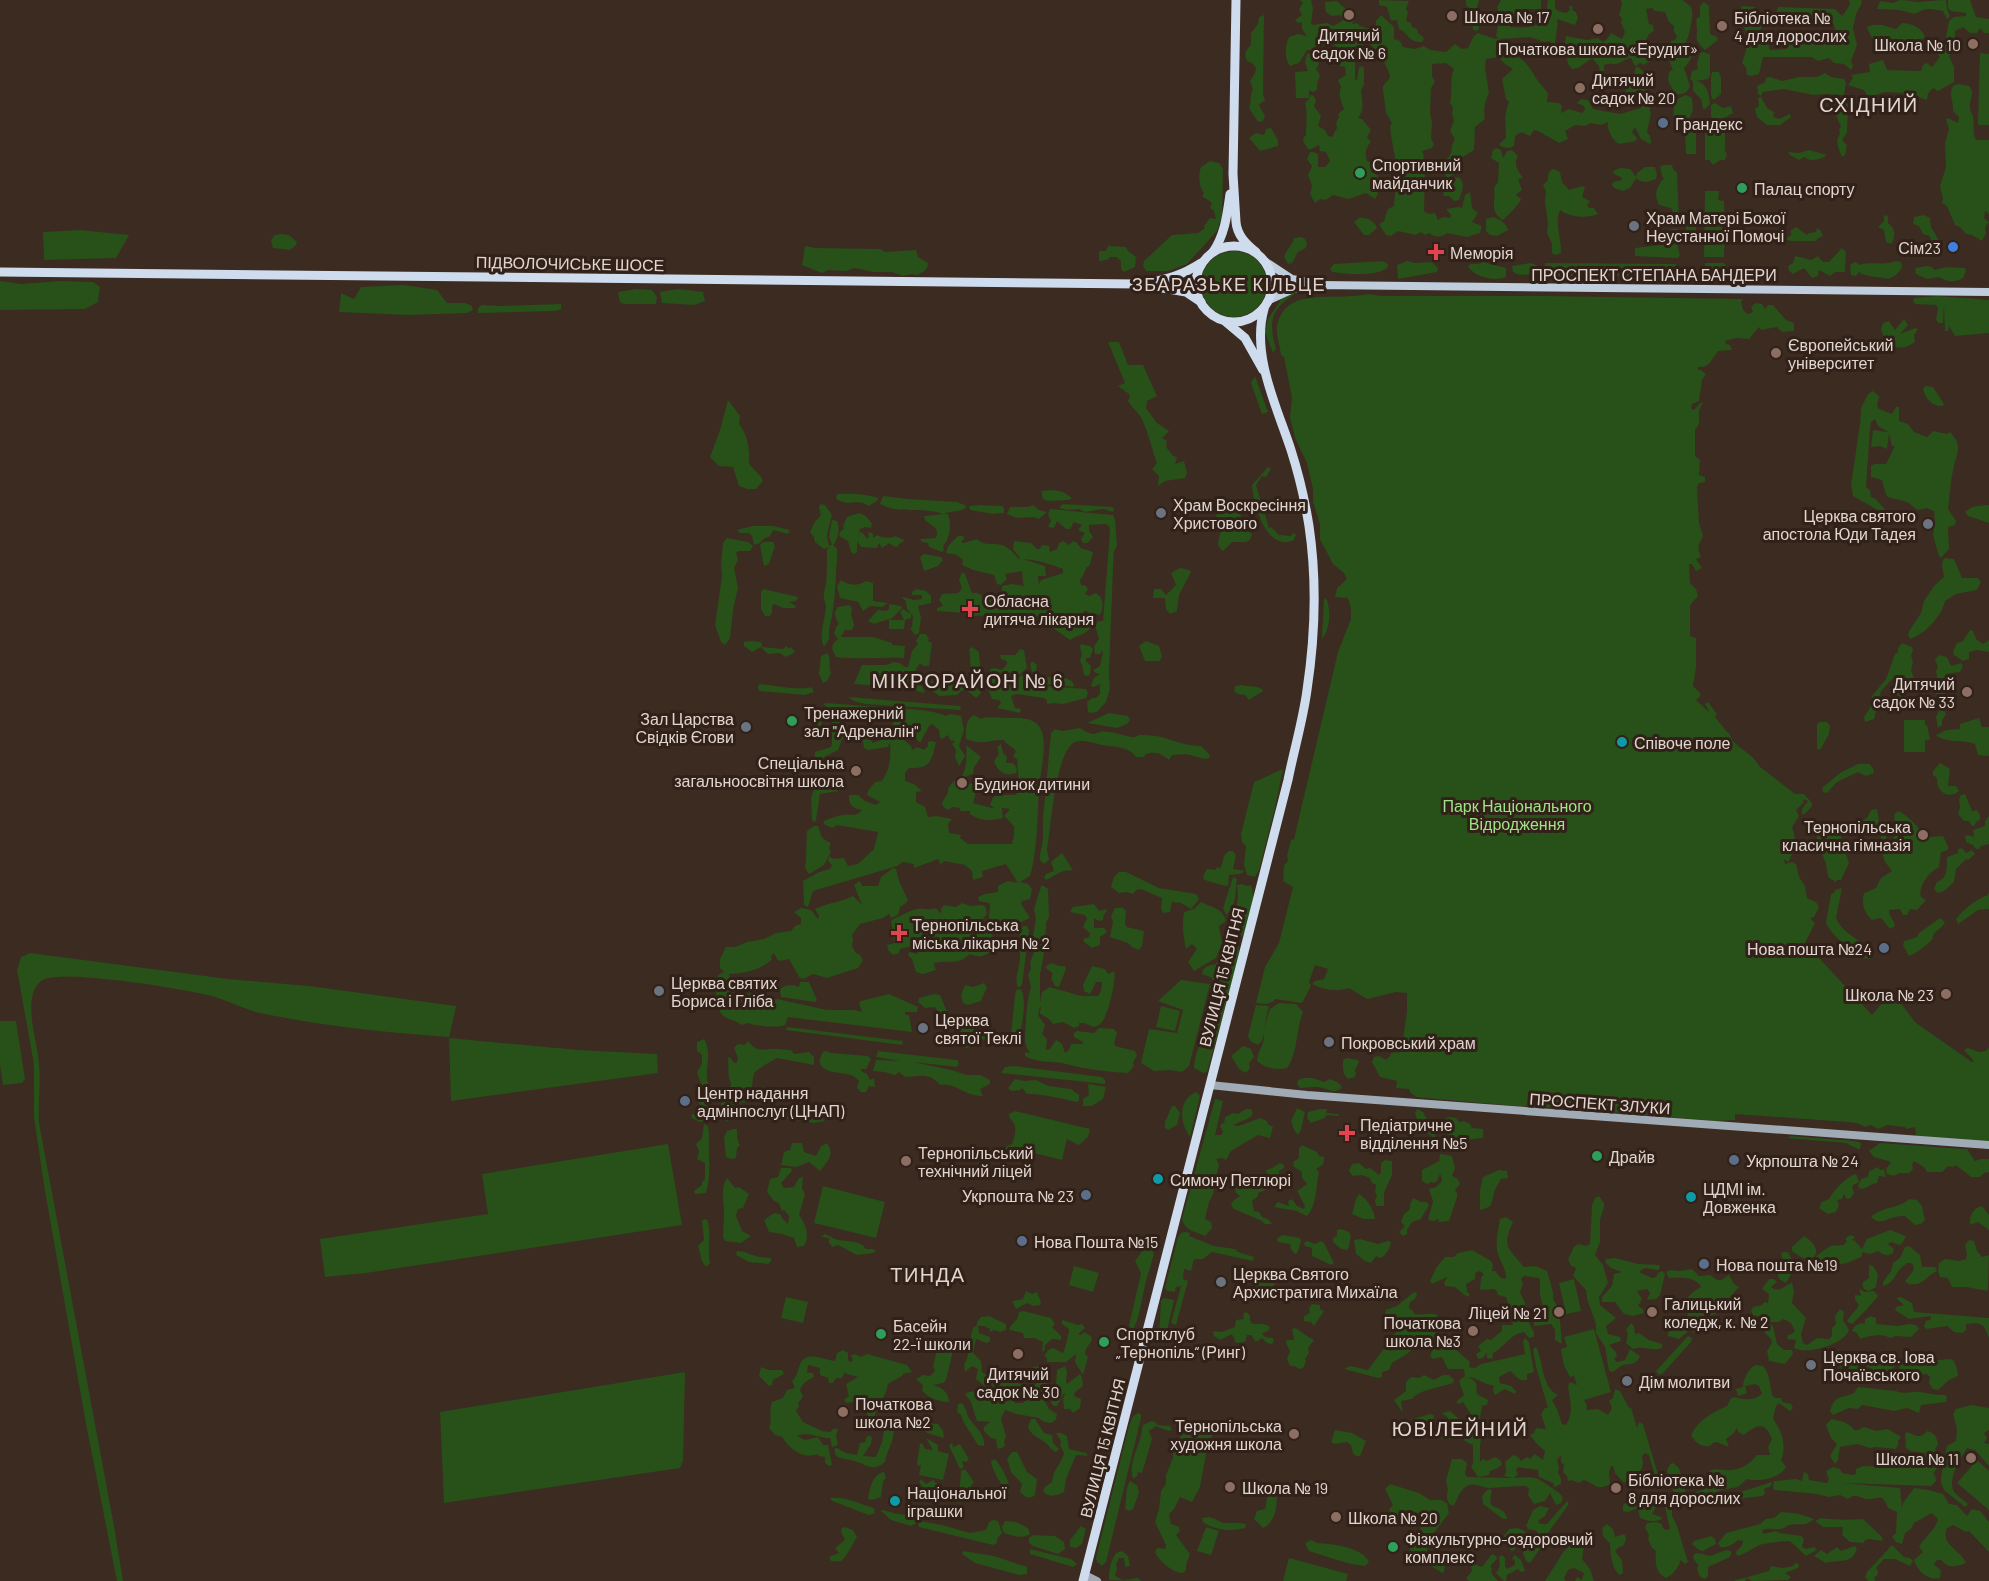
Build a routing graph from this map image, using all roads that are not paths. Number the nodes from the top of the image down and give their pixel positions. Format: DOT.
graph roads {
  1 [pos="1236,0"];
  2 [pos="1233,174"];
  3 [pos="1213,252"];
  4 [pos="1256,252"];
  5 [pos="1205,260"];
  6 [pos="1266,262"];
  7 [pos="0,272"];
  8 [pos="1139,284"];
  9 [pos="1319,285"];
  10 [pos="1989,292"];
  11 [pos="1201,302"];
  12 [pos="1266,304"];
  13 [pos="1224,321"];
  14 [pos="1267,377"];
  15 [pos="1210,1085"];
  16 [pos="1989,1145"];
  17 [pos="1084,1578"];
  18 [pos="1097,1581"];
  1 -- 2 [label="highway"];
  2 -- 3 [label="highway"];
  2 -- 4 [label="highway"];
  3 -- 4 [label="highway"];
  3 -- 5 [label="highway"];
  4 -- 6 [label="highway"];
  5 -- 8 [label="highway, ПІДВОЛОЧИСЬКЕ ШОСЕ"];
  5 -- 11 [label="highway"];
  6 -- 9 [label="main road, ПРОСПЕКТ СТЕПАНА БАНДЕРИ"];
  6 -- 12 [label="highway"];
  7 -- 8 [label="highway, ПІДВОЛОЧИСЬКЕ ШОСЕ"];
  8 -- 11 [label="highway, ПІДВОЛОЧИСЬКЕ ШОСЕ"];
  9 -- 10 [label="main road, ПРОСПЕКТ СТЕПАНА БАНДЕРИ"];
  9 -- 12 [label="main road, ПРОСПЕКТ СТЕПАНА БАНДЕРИ"];
  11 -- 13 [label="highway"];
  12 -- 13 [label="highway"];
  12 -- 14 [label="highway, ВУЛИЦЯ 15 КВІТНЯ"];
  13 -- 14 [label="highway, ВУЛИЦЯ 15 КВІТНЯ"];
  14 -- 15 [label="highway, ВУЛИЦЯ 15 КВІТНЯ"];
  15 -- 16 [label="main road, ПРОСПЕКТ ЗЛУКИ"];
  15 -- 17 [label="highway, ВУЛИЦЯ 15 КВІТНЯ"];
  17 -- 18 [label="main road"];
}
